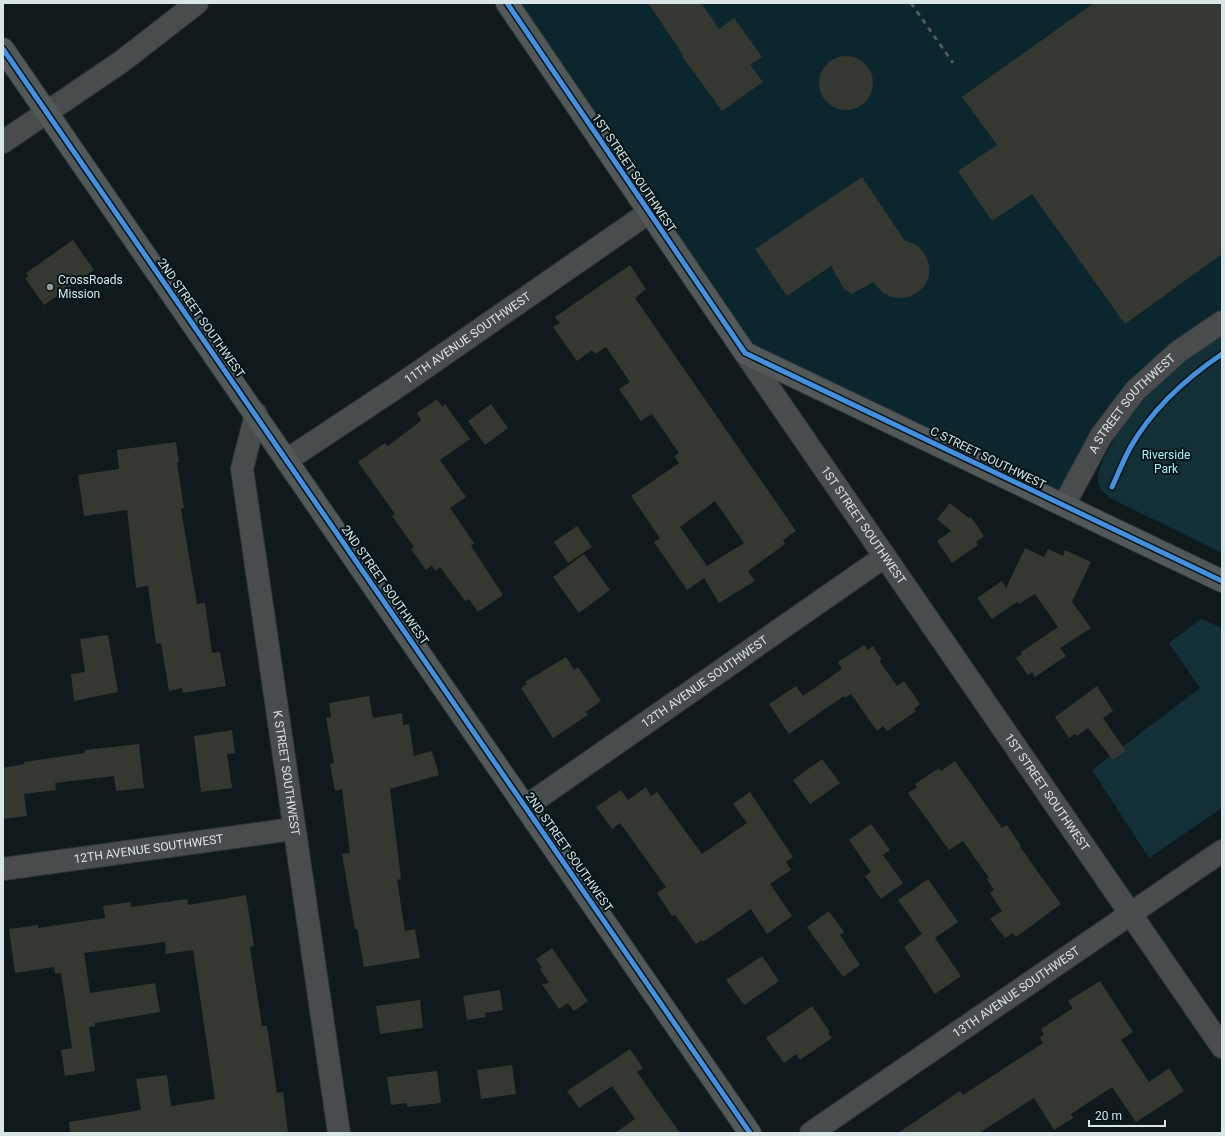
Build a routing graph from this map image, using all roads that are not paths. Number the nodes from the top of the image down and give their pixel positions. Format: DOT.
graph roads {
  1 [pos="506,3"];
  2 [pos="189,9"];
  3 [pos="3,49"];
  4 [pos="47,112"];
  5 [pos="3,142"];
  6 [pos="648,213"];
  7 [pos="1222,322"];
  8 [pos="745,353"];
  9 [pos="256,414"];
  10 [pos="287,460"];
  11 [pos="1064,505"];
  12 [pos="884,557"];
  13 [pos="1222,581"];
  14 [pos="525,807"];
  15 [pos="294,829"];
  16 [pos="1222,851"];
  17 [pos="3,870"];
  18 [pos="1130,913"];
  19 [pos="1222,1046"];
  20 [pos="339,1133"];
  21 [pos="750,1133"];
  22 [pos="811,1133"];
  1 -- 6 [label="street, 1ST STREET SOUTHWEST"];
  2 -- 4 [label="street"];
  3 -- 4 [label="street, 2ND STREET SOUTHWEST"];
  4 -- 5 [label="street"];
  4 -- 9 [label="street, 2ND STREET SOUTHWEST"];
  6 -- 8 [label="street, 1ST STREET SOUTHWEST"];
  6 -- 10 [label="street, 11TH AVENUE SOUTHWEST"];
  7 -- 11 [label="street, A STREET SOUTHWEST"];
  8 -- 11 [label="street, C STREET SOUTHWEST"];
  8 -- 12 [label="street, 1ST STREET SOUTHWEST"];
  9 -- 10 [label="street, 2ND STREET SOUTHWEST"];
  9 -- 15 [label="street, K STREET SOUTHWEST"];
  10 -- 14 [label="street, 2ND STREET SOUTHWEST"];
  11 -- 13 [label="street, C STREET SOUTHWEST"];
  12 -- 14 [label="street, 12TH AVENUE SOUTHWEST"];
  12 -- 18 [label="street, 1ST STREET SOUTHWEST"];
  14 -- 21 [label="street, 2ND STREET SOUTHWEST"];
  15 -- 17 [label="street, 12TH AVENUE SOUTHWEST"];
  15 -- 20 [label="street, K STREET SOUTHWEST"];
  16 -- 18 [label="street, 13TH AVENUE SOUTHWEST"];
  18 -- 19 [label="street, 1ST STREET SOUTHWEST"];
  18 -- 22 [label="street, 13TH AVENUE SOUTHWEST"];
}
